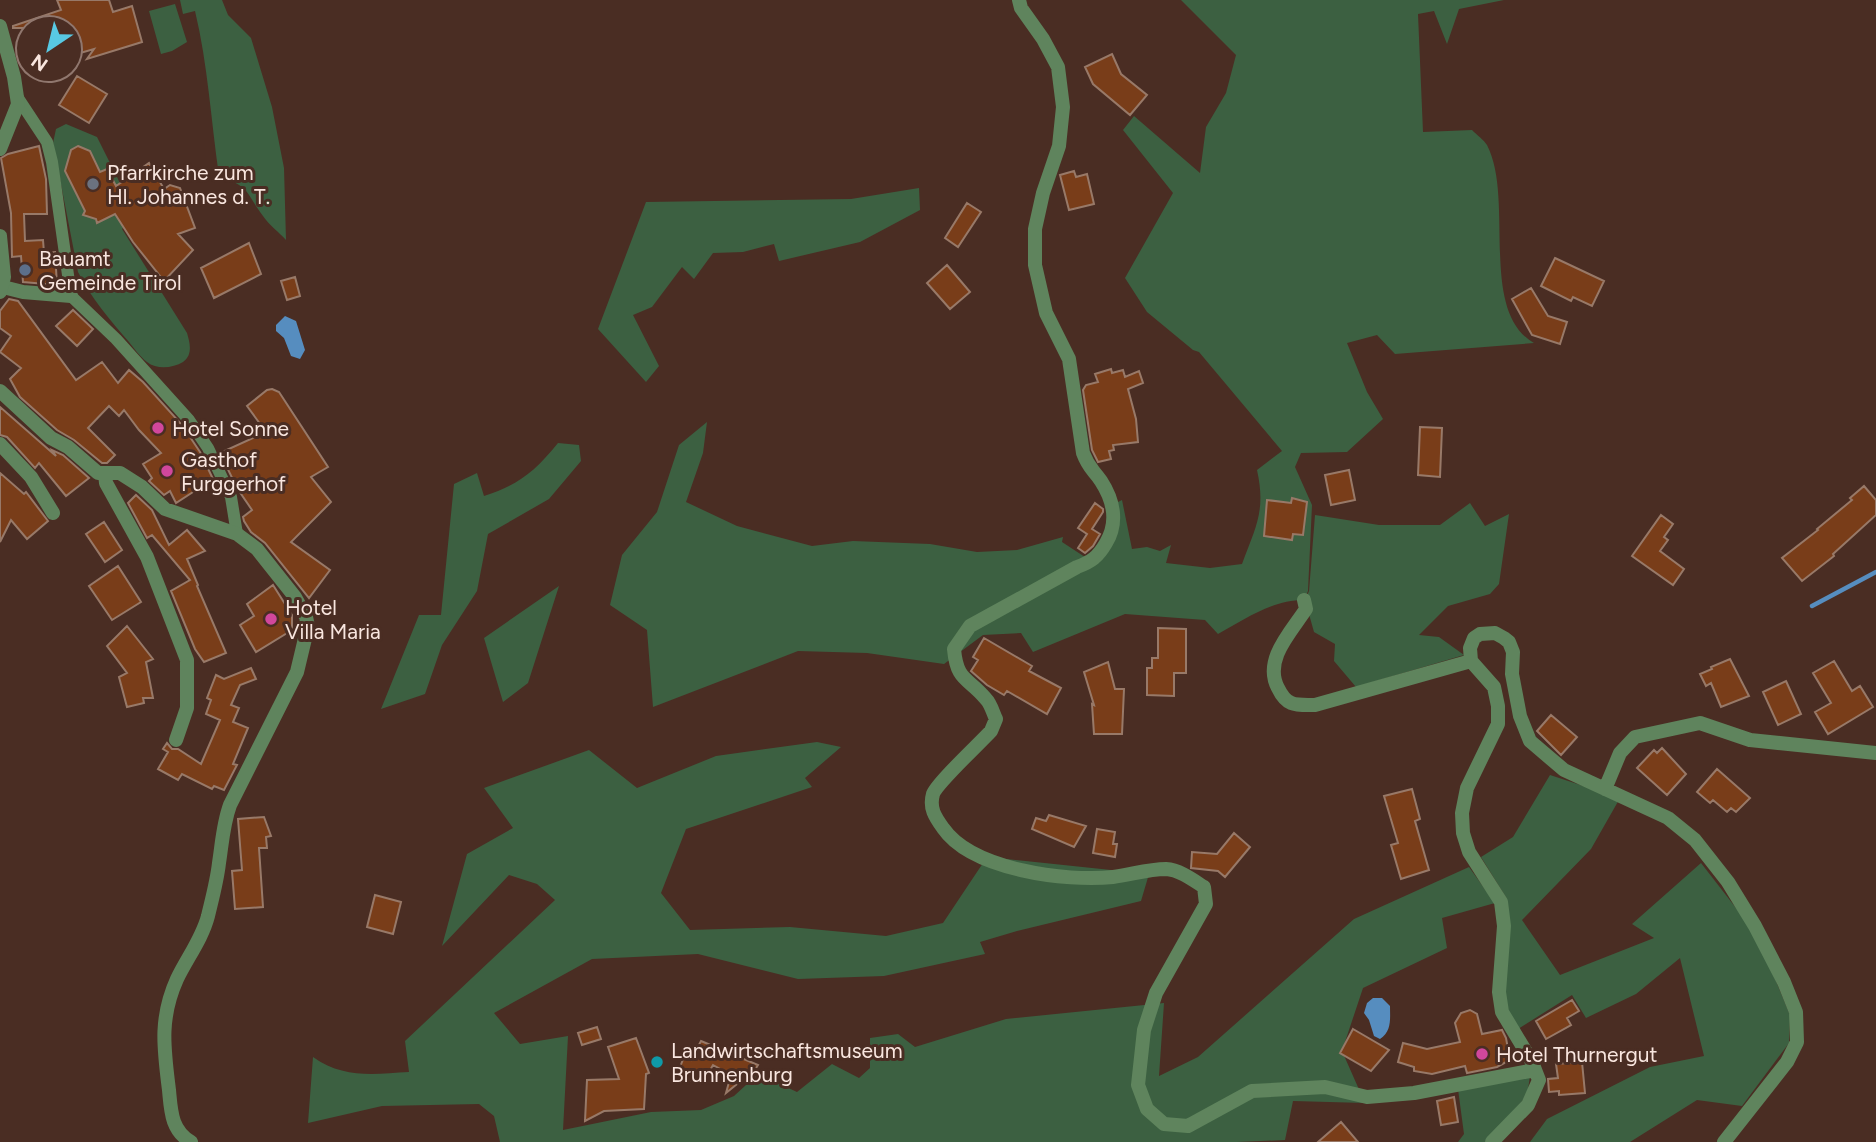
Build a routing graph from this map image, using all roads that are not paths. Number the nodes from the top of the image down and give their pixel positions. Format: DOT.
graph roads {
  1 [pos="1019,0"];
  2 [pos="0,26"];
  3 [pos="18,98"];
  4 [pos="0,149"];
  5 [pos="0,236"];
  6 [pos="0,253"];
  7 [pos="2,289"];
  8 [pos="71,296"];
  9 [pos="0,376"];
  10 [pos="1,391"];
  11 [pos="0,444"];
  12 [pos="104,474"];
  13 [pos="53,513"];
  14 [pos="237,534"];
  15 [pos="1304,600"];
  16 [pos="1471,661"];
  17 [pos="176,740"];
  18 [pos="1876,753"];
  19 [pos="1605,789"];
  20 [pos="1535,1070"];
  21 [pos="191,1142"];
  22 [pos="1492,1142"];
  23 [pos="1724,1142"];
  1 -- 20 [label="street"];
  2 -- 3 [label="street"];
  3 -- 4 [label="street"];
  3 -- 8 [label="street"];
  5 -- 6 [label="street"];
  6 -- 7 [label="street"];
  7 -- 8 [label="street"];
  8 -- 14 [label="street"];
  9 -- 10 [label="street"];
  10 -- 12 [label="street"];
  11 -- 13 [label="street"];
  12 -- 14 [label="street"];
  12 -- 17 [label="street"];
  14 -- 21 [label="street"];
  15 -- 16 [label="street"];
  16 -- 19 [label="street"];
  16 -- 20 [label="street"];
  18 -- 19 [label="street"];
  19 -- 23 [label="street"];
  20 -- 22 [label="street"];
}
